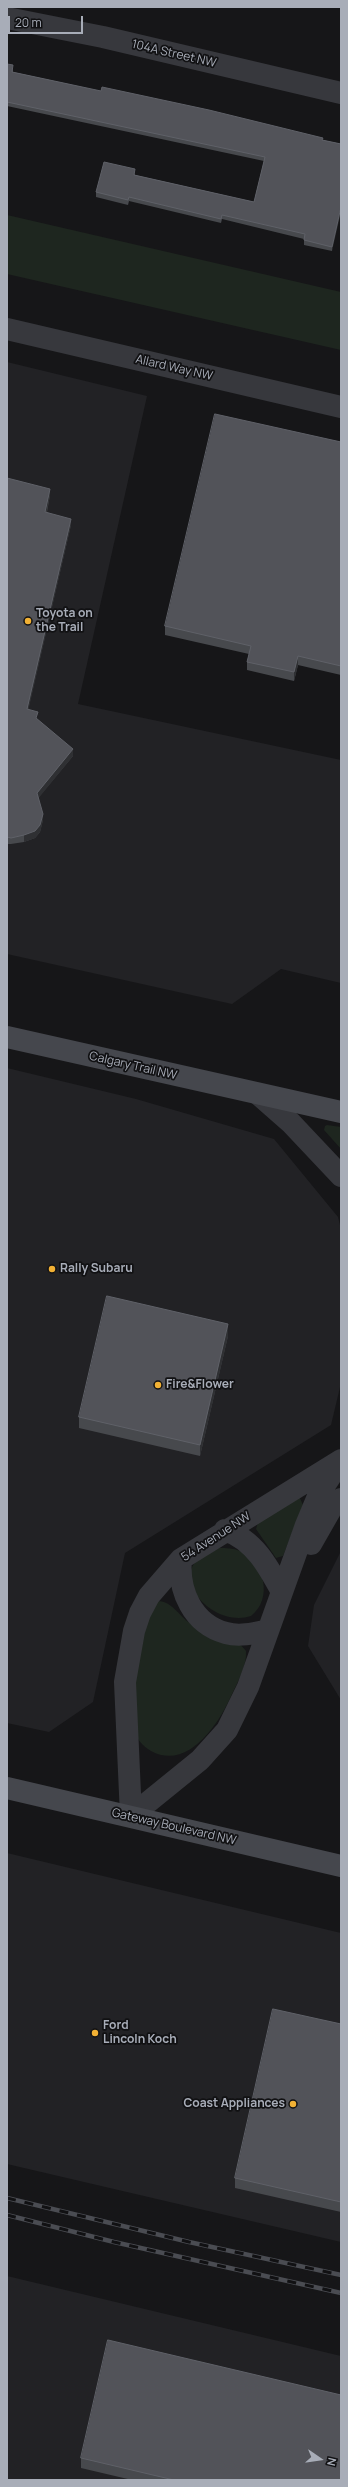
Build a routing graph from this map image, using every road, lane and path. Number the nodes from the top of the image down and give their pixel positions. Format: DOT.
graph roads {
  1 [pos="7,18"];
  2 [pos="341,93"];
  3 [pos="7,329"];
  4 [pos="341,408"];
  5 [pos="7,1037"];
  6 [pos="258,1094"];
  7 [pos="341,1112"];
  8 [pos="341,1176"];
  9 [pos="341,1460"];
  10 [pos="341,1499"];
  11 [pos="225,1530"];
  12 [pos="181,1558"];
  13 [pos="291,1570"];
  14 [pos="282,1592"];
  15 [pos="268,1630"];
  16 [pos="7,1788"];
  17 [pos="131,1816"];
  18 [pos="341,1866"];
  1 -- 2 [label="street, 104A Street NW"];
  3 -- 4 [label="street, Allard Way NW"];
  5 -- 6 [label="main road, Calgary Trail NW"];
  6 -- 7 [label="main road, Calgary Trail NW"];
  6 -- 8 [label="street, Calgary Trail NW"];
  9 -- 11 [label="street, 54 Avenue NW"];
  9 -- 13 [label="street"];
  10 -- 13 [label="street"];
  11 -- 12 [label="street, 54 Avenue NW"];
  11 -- 14 [label="street"];
  12 -- 15 [label="street"];
  12 -- 17 [label="street, 54 Avenue NW"];
  13 -- 14 [label="street"];
  14 -- 15 [label="street"];
  15 -- 17 [label="street"];
  16 -- 17 [label="main road, Gateway Boulevard NW"];
  17 -- 18 [label="main road, Gateway Boulevard NW"];
}
